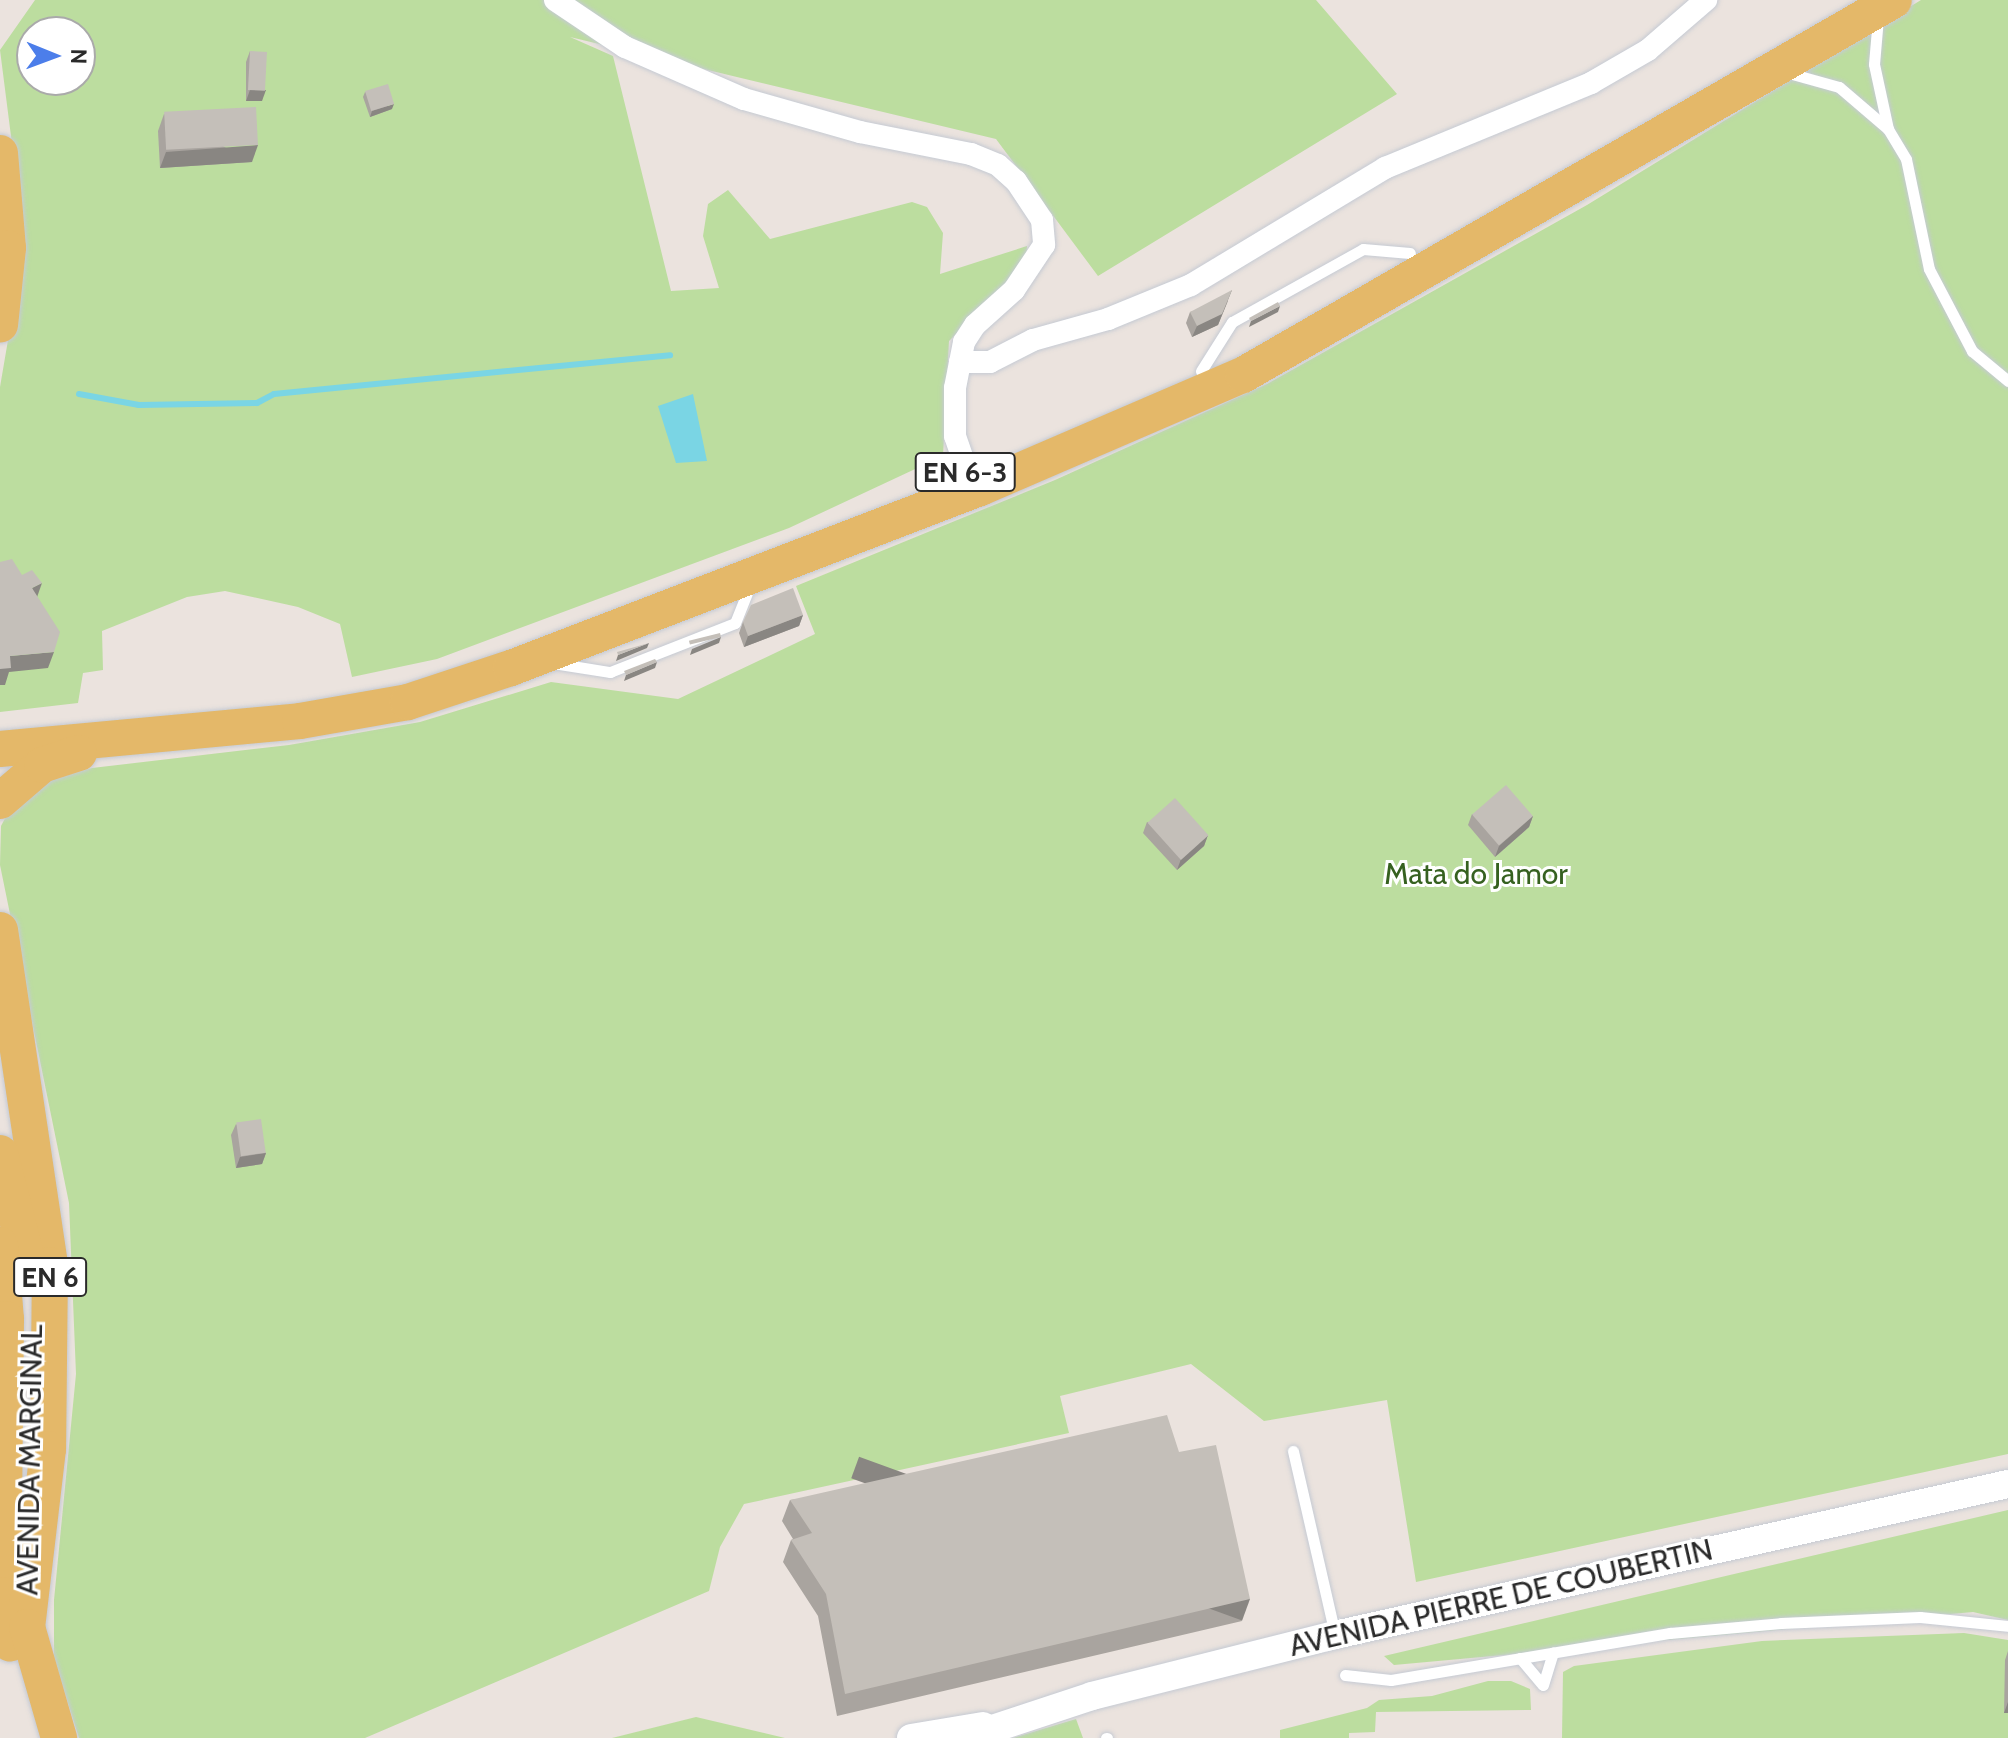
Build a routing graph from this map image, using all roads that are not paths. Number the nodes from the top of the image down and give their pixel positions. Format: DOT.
graph roads {
  1 [pos="555,0"];
  2 [pos="1706,0"];
  3 [pos="1875,3"];
  4 [pos="1777,70"];
  5 [pos="1888,129"];
  6 [pos="0,153"];
  7 [pos="0,325"];
  8 [pos="960,362"];
  9 [pos="2008,381"];
  10 [pos="967,471"];
  11 [pos="0,727"];
  12 [pos="118,739"];
  13 [pos="0,749"];
  14 [pos="0,801"];
  15 [pos="0,930"];
  16 [pos="0,1153"];
  17 [pos="0,1245"];
  18 [pos="1293,1451"];
  19 [pos="2008,1484"];
  20 [pos="2008,1626"];
  21 [pos="27,1627"];
  22 [pos="1335,1635"];
  23 [pos="1553,1653"];
  24 [pos="1520,1658"];
  25 [pos="1345,1675"];
  26 [pos="996,1724"];
  27 [pos="38,1738"];
  28 [pos="59,1738"];
  29 [pos="911,1738"];
  30 [pos="965,1738"];
  1 -- 8 [label="street"];
  2 -- 8 [label="street"];
  3 -- 4 [label="main road, EN 6-3"];
  3 -- 5 [label="lane"];
  3 -- 10 [label="main road, EN 6-3"];
  4 -- 5 [label="lane"];
  4 -- 12 [label="main road, EN 6-3"];
  5 -- 9 [label="lane"];
  6 -- 7 [label="main road"];
  8 -- 10 [label="street"];
  10 -- 11 [label="main road, EN 6-3"];
  12 -- 13 [label="main road, EN 6-3"];
  12 -- 14 [label="main road"];
  15 -- 21 [label="main road, AVENIDA MARGINAL / EN 6"];
  16 -- 21 [label="main road, AVENIDA MARGINAL / EN 6"];
  17 -- 27 [label="main road, AVENIDA MARGINAL / EN 6"];
  18 -- 22 [label="lane"];
  19 -- 22 [label="street, AVENIDA PIERRE DE COUBERTIN"];
  20 -- 23 [label="lane"];
  21 -- 28 [label="main road, AVENIDA MARGINAL / EN 6"];
  22 -- 26 [label="street, AVENIDA PIERRE DE COUBERTIN"];
  23 -- 24 [label="lane"];
  23 -- 24 [label="lane"];
  24 -- 25 [label="lane"];
  26 -- 29 [label="street, AVENIDA PIERRE DE COUBERTIN"];
  26 -- 30 [label="street, AVENIDA PIERRE DE COUBERTIN"];
}
